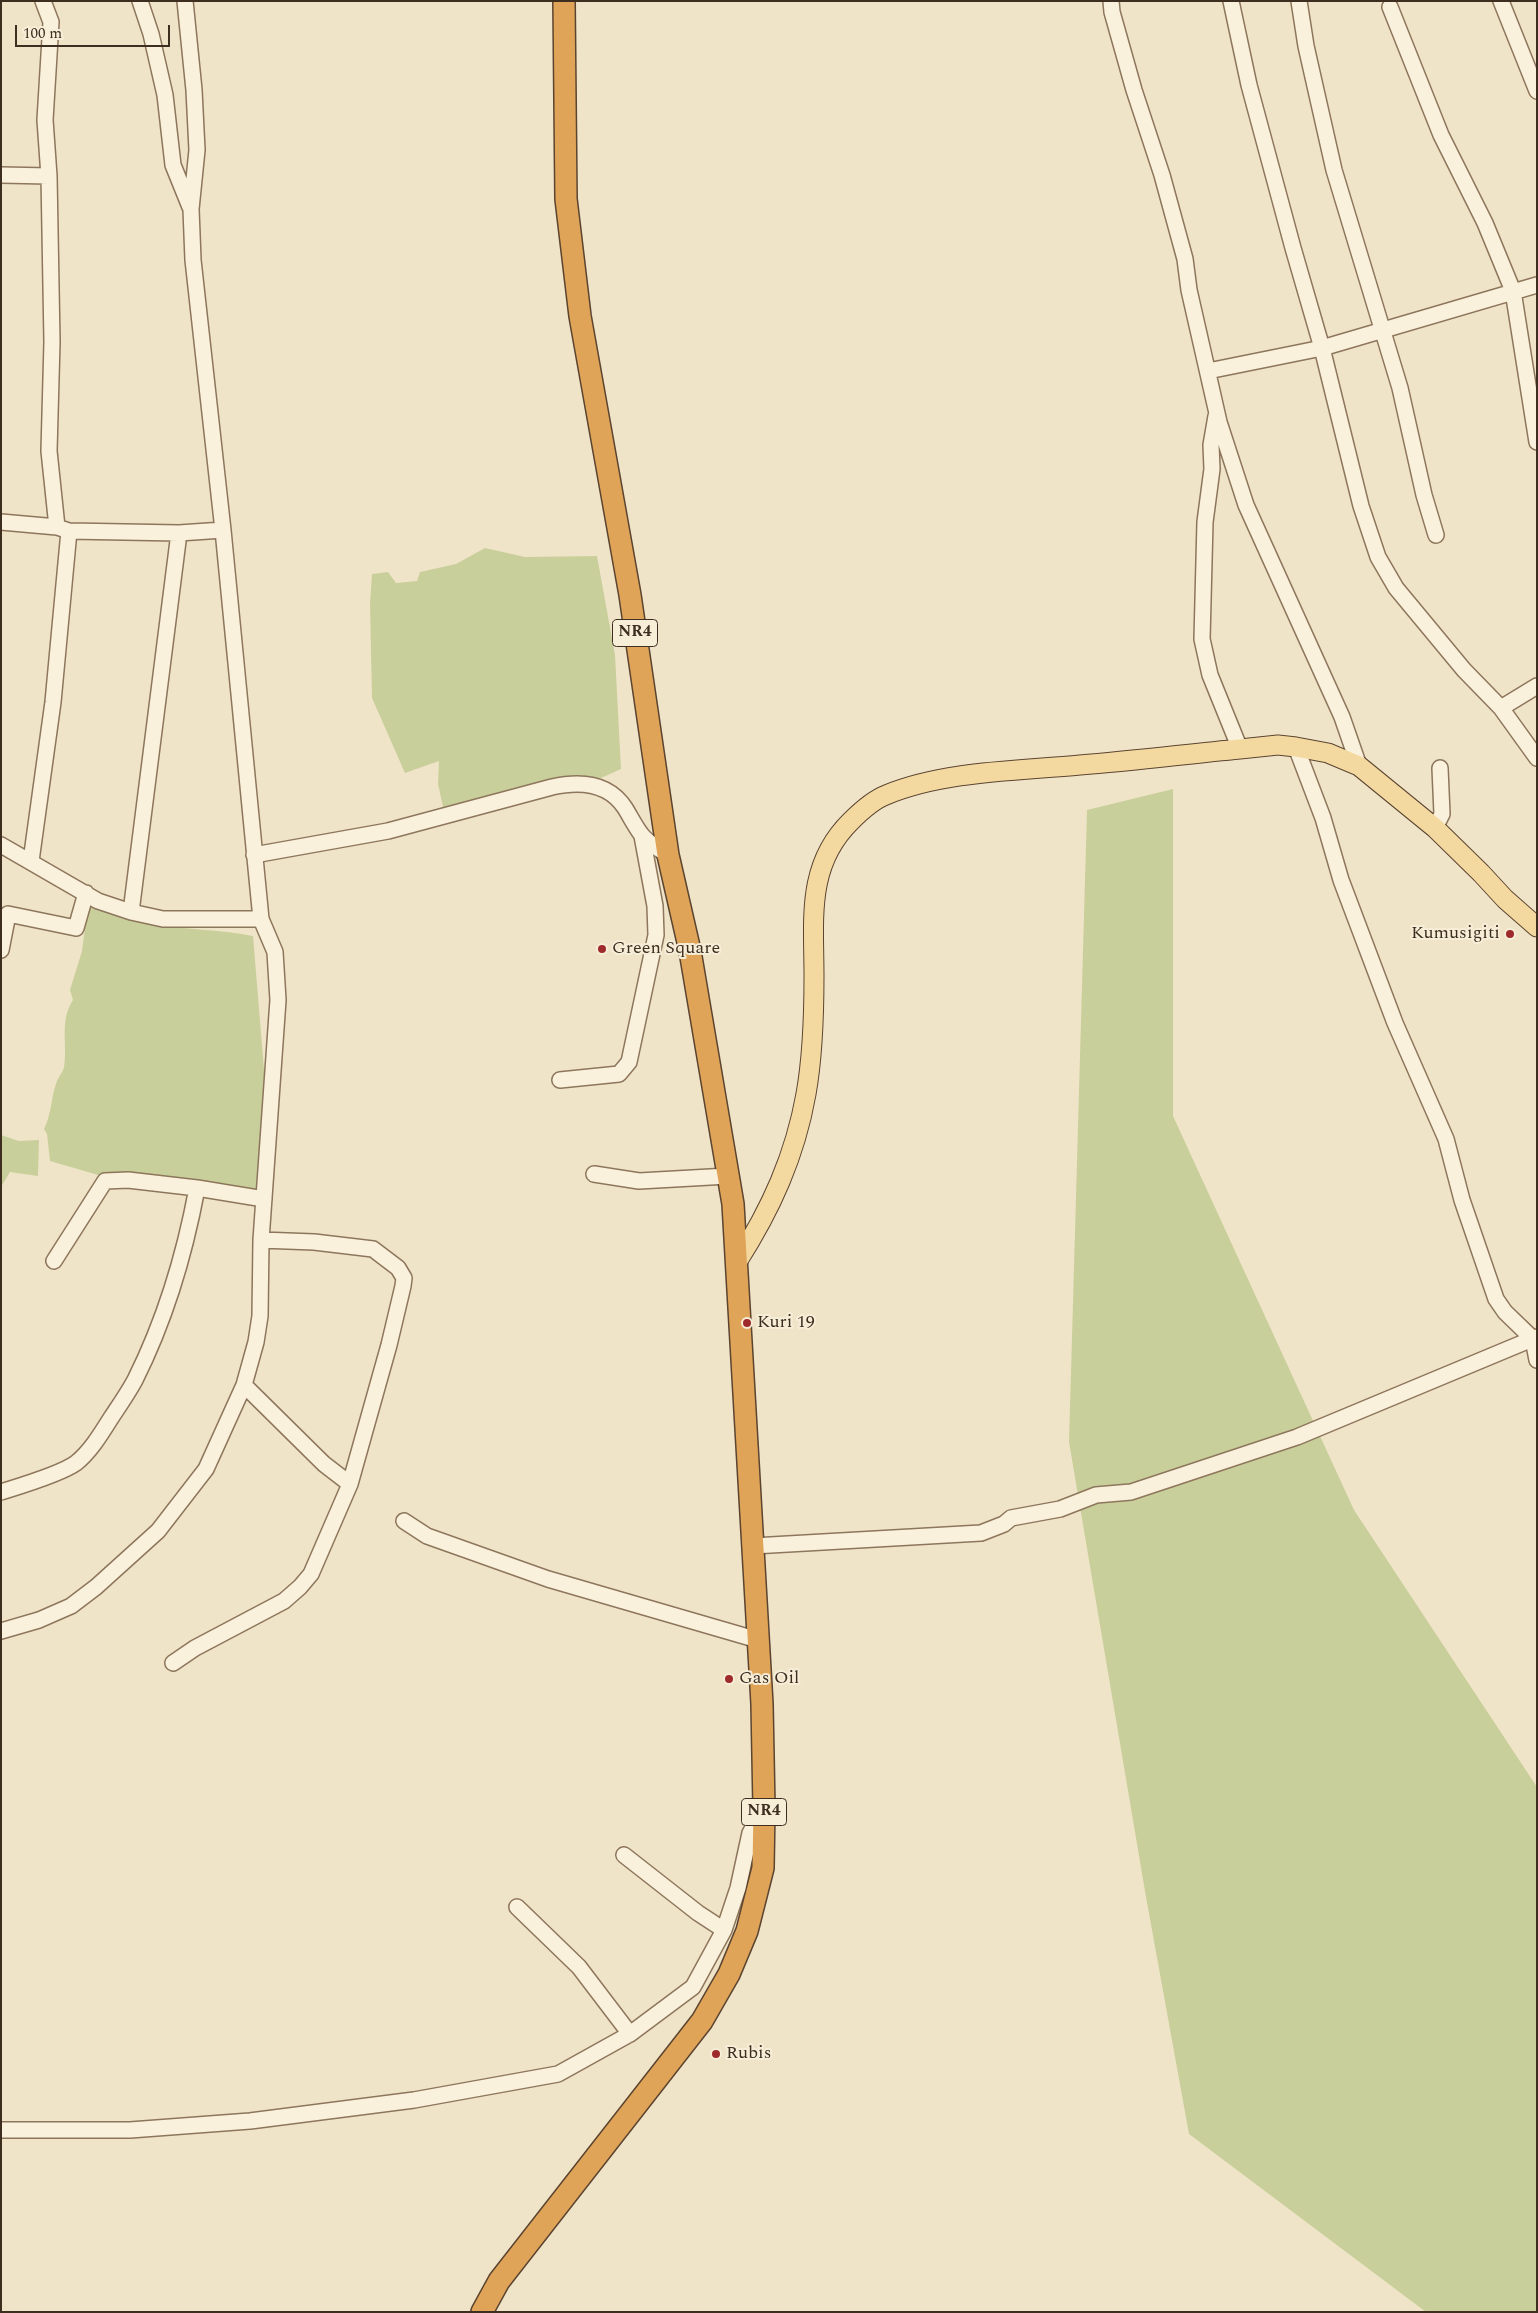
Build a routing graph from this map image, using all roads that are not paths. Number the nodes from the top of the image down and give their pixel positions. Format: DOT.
graph roads {
  1 [pos="43,1"];
  2 [pos="140,1"];
  3 [pos="185,1"];
  4 [pos="564,1"];
  5 [pos="1111,1"];
  6 [pos="1231,1"];
  7 [pos="1299,1"];
  8 [pos="1501,1"];
  9 [pos="1393,3"];
  10 [pos="1537,91"];
  11 [pos="1,174"];
  12 [pos="49,176"];
  13 [pos="191,209"];
  14 [pos="1537,285"];
  15 [pos="1513,291"];
  16 [pos="1382,330"];
  17 [pos="1322,348"];
  18 [pos="1208,371"];
  19 [pos="1217,413"];
  20 [pos="1537,442"];
  21 [pos="1,522"];
  22 [pos="63,529"];
  23 [pos="223,530"];
  24 [pos="179,533"];
  25 [pos="1436,535"];
  26 [pos="1537,686"];
  27 [pos="1501,708"];
  28 [pos="1296,746"];
  29 [pos="1240,749"];
  30 [pos="1537,758"];
  31 [pos="1359,766"];
  32 [pos="1440,768"];
  33 [pos="1435,828"];
  34 [pos="642,836"];
  35 [pos="1,845"];
  36 [pos="254,855"];
  37 [pos="668,855"];
  38 [pos="31,861"];
  39 [pos="86,893"];
  40 [pos="131,912"];
  41 [pos="262,919"];
  42 [pos="1537,927"];
  43 [pos="1,950"];
  44 [pos="560,1080"];
  45 [pos="594,1174"];
  46 [pos="728,1176"];
  47 [pos="197,1188"];
  48 [pos="264,1198"];
  49 [pos="261,1240"];
  50 [pos="54,1261"];
  51 [pos="737,1262"];
  52 [pos="1535,1338"];
  53 [pos="1537,1360"];
  54 [pos="244,1385"];
  55 [pos="350,1484"];
  56 [pos="1,1492"];
  57 [pos="404,1522"];
  58 [pos="753,1546"];
  59 [pos="1,1631"];
  60 [pos="758,1640"];
  61 [pos="173,1663"];
  62 [pos="764,1808"];
  63 [pos="624,1855"];
  64 [pos="517,1907"];
  65 [pos="724,1930"];
  66 [pos="630,2034"];
  67 [pos="1,2130"];
  68 [pos="485,2308"];
  1 -- 12 [label="street"];
  2 -- 13 [label="street"];
  3 -- 13 [label="street"];
  4 -- 37 [label="highway, NR4"];
  5 -- 18 [label="street"];
  6 -- 17 [label="street"];
  7 -- 16 [label="street"];
  8 -- 10 [label="street"];
  9 -- 15 [label="street"];
  11 -- 12 [label="street"];
  12 -- 22 [label="street"];
  13 -- 23 [label="street"];
  14 -- 15 [label="street"];
  15 -- 16 [label="street"];
  15 -- 20 [label="street"];
  16 -- 17 [label="street"];
  16 -- 25 [label="street"];
  17 -- 18 [label="street"];
  17 -- 27 [label="street"];
  18 -- 19 [label="street"];
  19 -- 29 [label="street"];
  19 -- 31 [label="street"];
  21 -- 22 [label="street"];
  22 -- 24 [label="street"];
  22 -- 38 [label="street"];
  23 -- 24 [label="street"];
  23 -- 36 [label="street"];
  24 -- 40 [label="street"];
  26 -- 27 [label="street"];
  27 -- 30 [label="street"];
  28 -- 29 [label="main road"];
  28 -- 31 [label="main road"];
  28 -- 52 [label="street"];
  29 -- 51 [label="main road"];
  31 -- 33 [label="main road"];
  32 -- 33 [label="street"];
  33 -- 42 [label="main road"];
  34 -- 36 [label="street"];
  34 -- 37 [label="street"];
  34 -- 44 [label="street"];
  35 -- 38 [label="street"];
  36 -- 41 [label="street"];
  37 -- 46 [label="highway, NR4"];
  38 -- 39 [label="street"];
  39 -- 40 [label="street"];
  39 -- 43 [label="street"];
  40 -- 41 [label="street"];
  41 -- 48 [label="street"];
  45 -- 46 [label="street"];
  46 -- 51 [label="highway, NR4"];
  47 -- 48 [label="street"];
  47 -- 50 [label="street"];
  47 -- 56 [label="street"];
  48 -- 49 [label="street"];
  49 -- 54 [label="street"];
  49 -- 55 [label="street"];
  51 -- 58 [label="highway, NR4"];
  52 -- 53 [label="street"];
  52 -- 58 [label="street"];
  54 -- 55 [label="street"];
  54 -- 59 [label="street"];
  55 -- 61 [label="street"];
  57 -- 60 [label="street"];
  58 -- 60 [label="highway, NR4"];
  60 -- 62 [label="highway, NR4"];
  62 -- 65 [label="street"];
  62 -- 68 [label="highway, NR4"];
  63 -- 65 [label="street"];
  64 -- 66 [label="street"];
  65 -- 66 [label="street"];
  66 -- 67 [label="street"];
}
